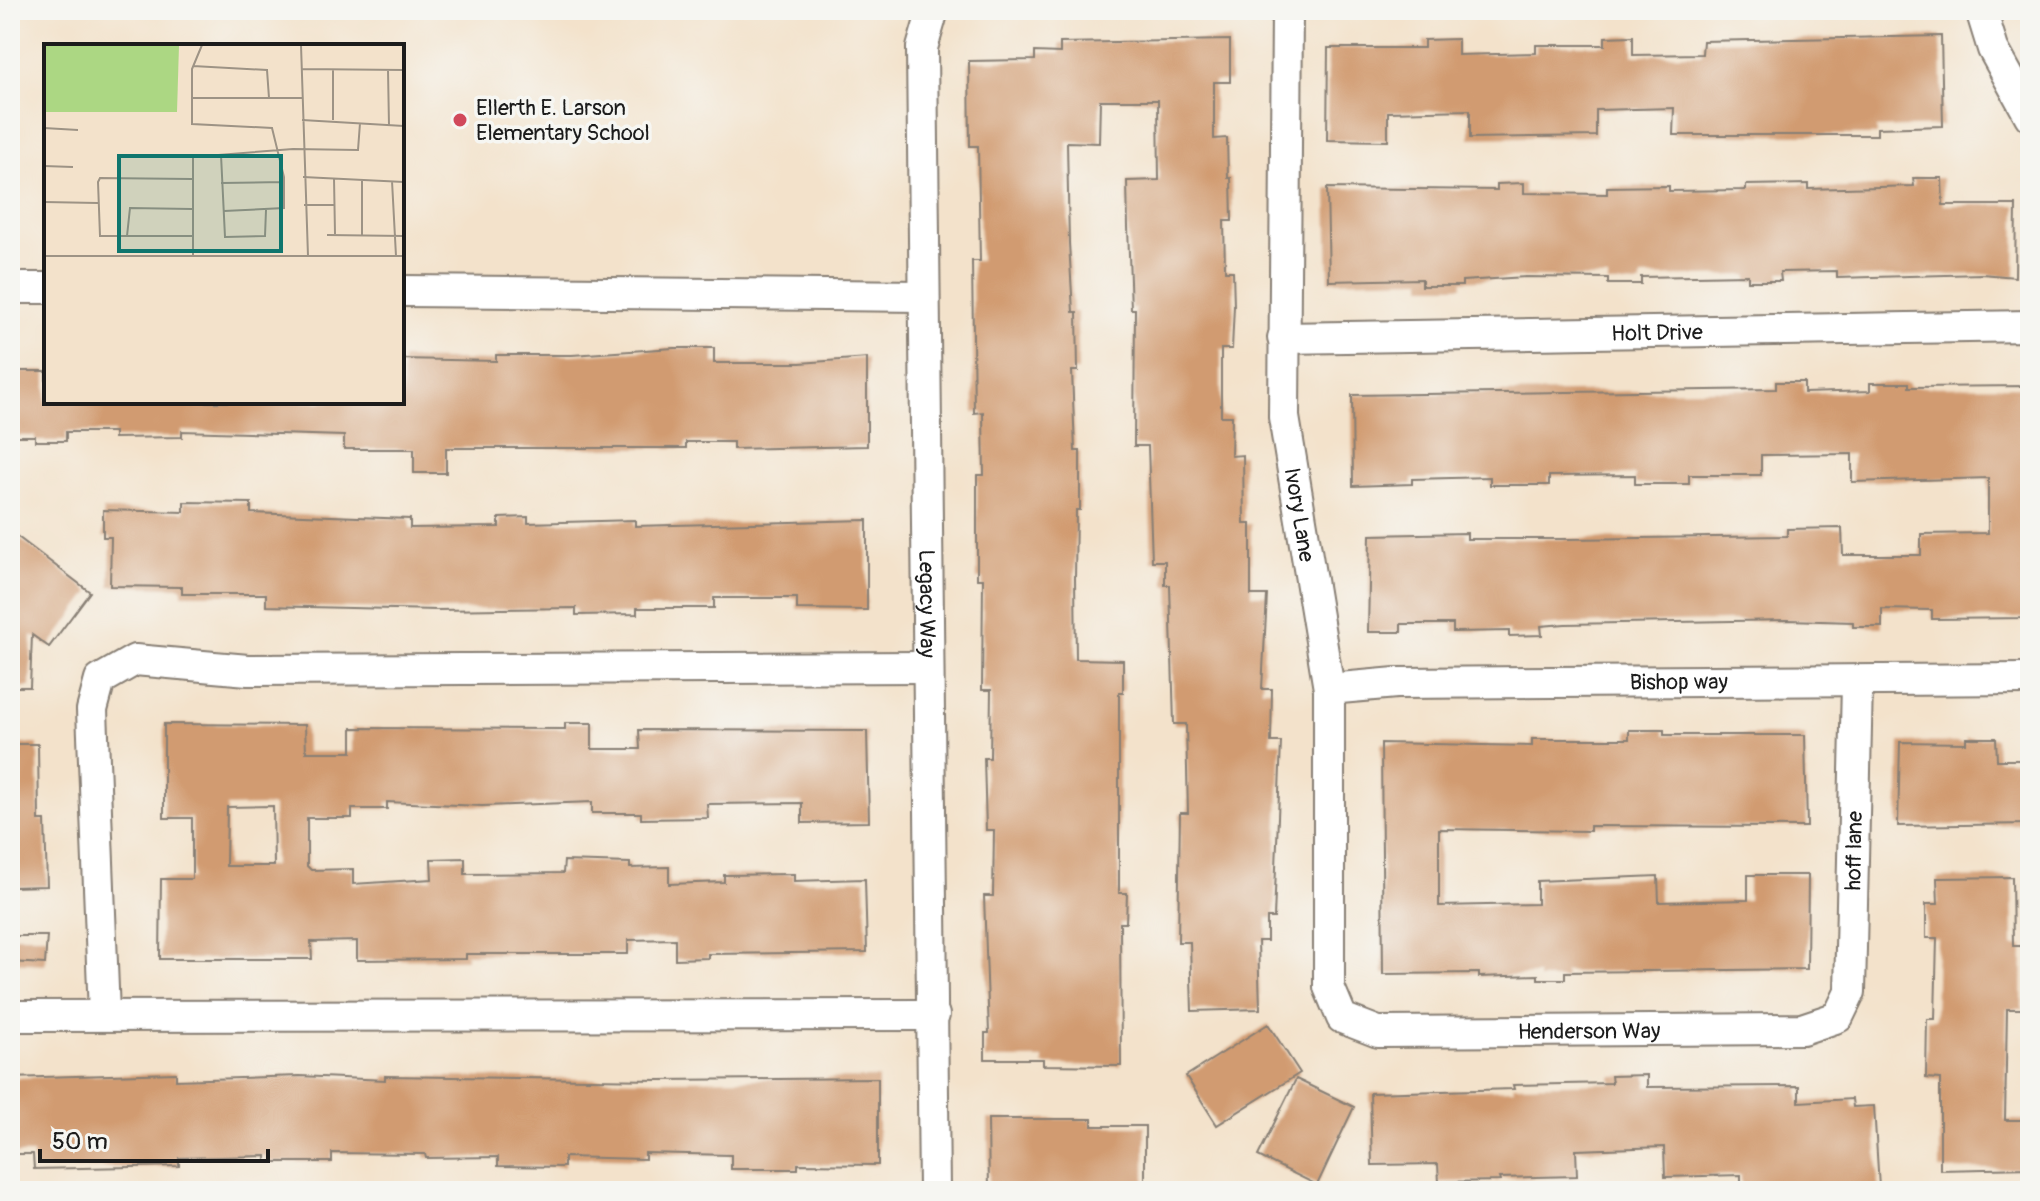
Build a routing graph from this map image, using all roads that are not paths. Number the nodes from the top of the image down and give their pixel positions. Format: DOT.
graph roads {
  1 [pos="1287,10"];
  2 [pos="1981,10"];
  3 [pos="932,12"];
  4 [pos="2030,116"];
  5 [pos="10,288"];
  6 [pos="44,288"];
  7 [pos="404,291"];
  8 [pos="923,296"];
  9 [pos="2030,326"];
  10 [pos="1283,338"];
  11 [pos="928,667"];
  12 [pos="2030,679"];
  13 [pos="1857,683"];
  14 [pos="1329,689"];
  15 [pos="104,1014"];
  16 [pos="934,1015"];
  17 [pos="10,1016"];
  18 [pos="1838,1017"];
  19 [pos="1342,1018"];
  20 [pos="934,1191"];
  1 -- 10 [label="street, Ivory Lane"];
  2 -- 4 [label="street"];
  3 -- 8 [label="street, Legacy Way"];
  5 -- 6 [label="street"];
  7 -- 8 [label="street"];
  8 -- 11 [label="street, Legacy Way"];
  9 -- 10 [label="street, Holt Drive"];
  10 -- 14 [label="street, Ivory Lane"];
  11 -- 15 [label="street"];
  11 -- 16 [label="street, Legacy Way"];
  12 -- 13 [label="street, Bishop way"];
  13 -- 14 [label="street, Bishop way"];
  13 -- 18 [label="street, hoff lane"];
  14 -- 19 [label="street, Ivory Lane"];
  15 -- 16 [label="street"];
  15 -- 17 [label="street"];
  16 -- 20 [label="street, Legacy Way"];
  18 -- 19 [label="street, Henderson Way"];
}
